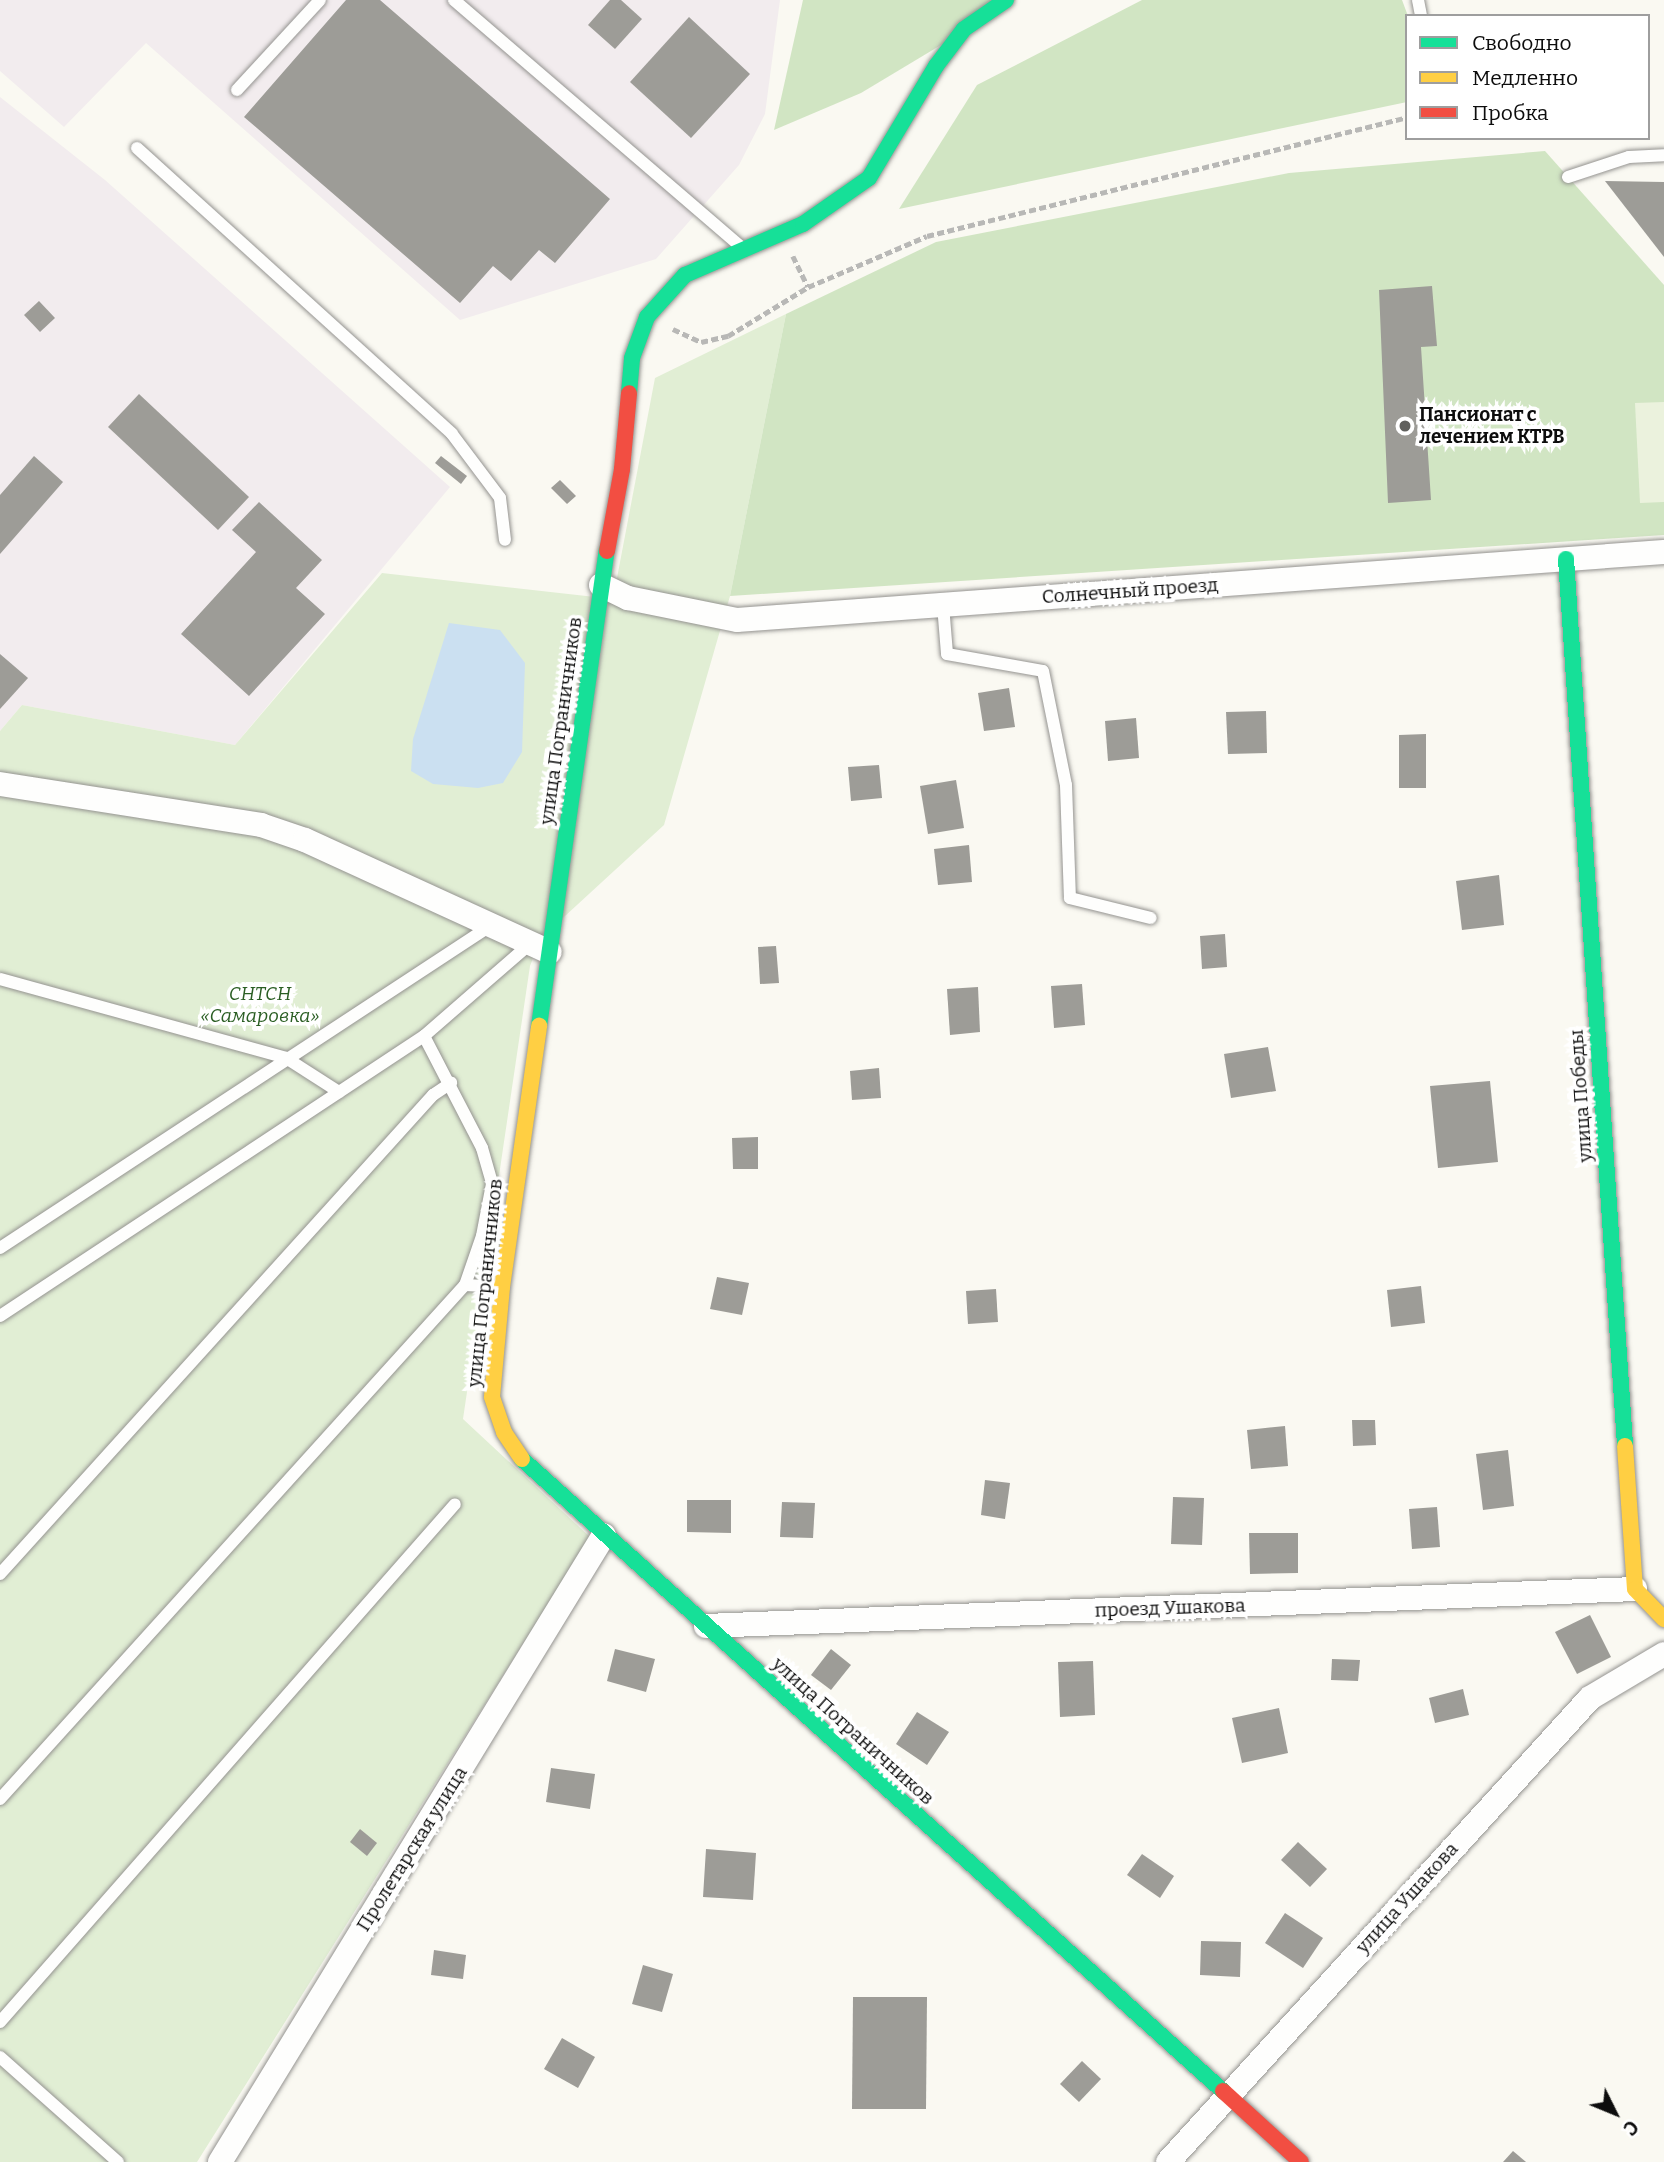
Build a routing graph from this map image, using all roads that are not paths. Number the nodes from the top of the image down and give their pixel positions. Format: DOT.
graph roads {
  1 [pos="320,0"];
  2 [pos="454,0"];
  3 [pos="1006,0"];
  4 [pos="237,90"];
  5 [pos="137,148"];
  6 [pos="1664,155"];
  7 [pos="1568,177"];
  8 [pos="744,250"];
  9 [pos="505,540"];
  10 [pos="1664,552"];
  11 [pos="1566,559"];
  12 [pos="601,585"];
  13 [pos="943,605"];
  14 [pos="0,784"];
  15 [pos="1151,918"];
  16 [pos="490,926"];
  17 [pos="540,948"];
  18 [pos="0,979"];
  19 [pos="424,1036"];
  20 [pos="286,1058"];
  21 [pos="451,1083"];
  22 [pos="338,1092"];
  23 [pos="0,1248"];
  24 [pos="465,1285"];
  25 [pos="502,1287"];
  26 [pos="0,1316"];
  27 [pos="455,1504"];
  28 [pos="604,1535"];
  29 [pos="0,1574"];
  30 [pos="1635,1589"];
  31 [pos="1664,1619"];
  32 [pos="706,1626"];
  33 [pos="1664,1654"];
  34 [pos="0,1799"];
  35 [pos="0,2022"];
  36 [pos="0,2057"];
  37 [pos="1227,2095"];
  38 [pos="118,2162"];
  39 [pos="220,2162"];
  40 [pos="1168,2162"];
  41 [pos="1301,2162"];
  1 -- 4 [label="lane"];
  2 -- 8 [label="lane"];
  3 -- 8 [label="street"];
  5 -- 9 [label="lane"];
  6 -- 7 [label="lane"];
  8 -- 12 [label="street, улица Пограничников"];
  10 -- 11 [label="street, Солнечный проезд"];
  11 -- 13 [label="street, Солнечный проезд"];
  11 -- 30 [label="street, улица Победы"];
  12 -- 13 [label="street, Солнечный проезд"];
  12 -- 17 [label="street, улица Пограничников"];
  13 -- 15 [label="lane"];
  14 -- 16 [label="street"];
  16 -- 17 [label="street"];
  16 -- 20 [label="lane"];
  17 -- 19 [label="lane"];
  17 -- 25 [label="street, улица Пограничников"];
  18 -- 20 [label="lane"];
  19 -- 21 [label="lane"];
  19 -- 22 [label="lane"];
  20 -- 22 [label="lane"];
  20 -- 23 [label="lane"];
  21 -- 24 [label="lane"];
  21 -- 29 [label="lane"];
  22 -- 26 [label="lane"];
  24 -- 25 [label="lane"];
  24 -- 34 [label="lane"];
  25 -- 28 [label="street, улица Пограничников"];
  27 -- 35 [label="lane"];
  28 -- 32 [label="street, улица Пограничников"];
  28 -- 39 [label="street, Пролетарская улица"];
  30 -- 31 [label="street"];
  30 -- 32 [label="street, проезд Ушакова"];
  32 -- 37 [label="street, улица Пограничников"];
  33 -- 37 [label="street, улица Ушакова"];
  36 -- 38 [label="lane"];
  37 -- 40 [label="street, улица Ушакова"];
  37 -- 41 [label="street, улица Пограничников"];
}
